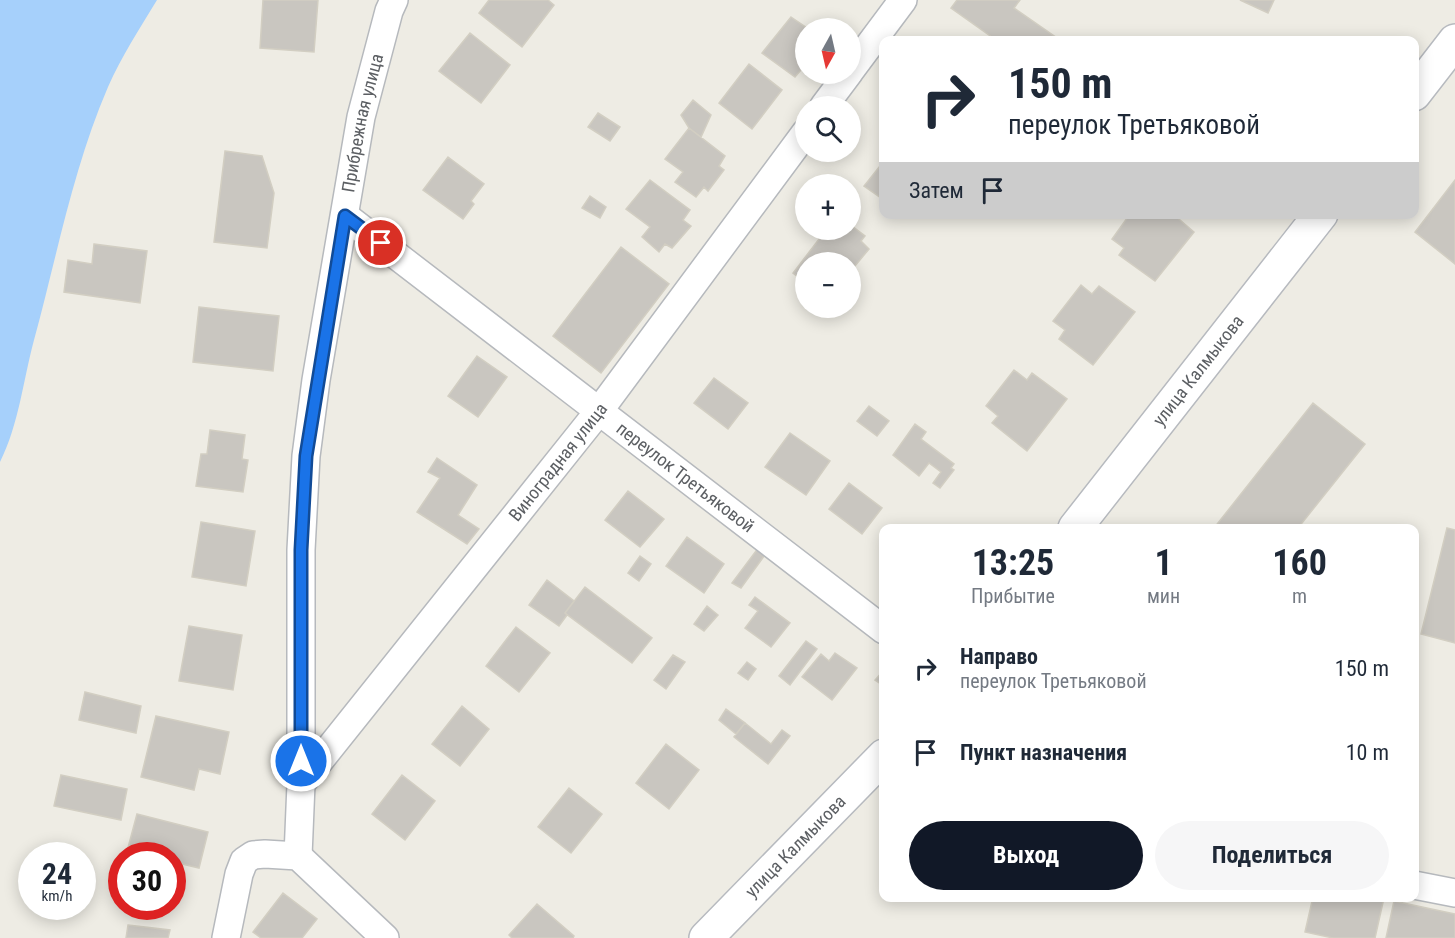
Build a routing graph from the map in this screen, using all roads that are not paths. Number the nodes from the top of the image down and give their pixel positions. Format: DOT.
graph roads {
  1 [pos="393,0"];
  2 [pos="903,0"];
  3 [pos="1455,41"];
  4 [pos="861,56"];
  5 [pos="1419,88"];
  6 [pos="795,147"];
  7 [pos="345,216"];
  8 [pos="1317,219"];
  9 [pos="599,411"];
  10 [pos="1078,524"];
  11 [pos="879,626"];
  12 [pos="879,761"];
  13 [pos="301,784"];
  14 [pos="298,856"];
  15 [pos="1419,886"];
  16 [pos="1455,893"];
  17 [pos="226,938"];
  18 [pos="385,938"];
  19 [pos="706,938"];
  1 -- 7 [label="street, Прибрежная улица"];
  2 -- 4 [label="street"];
  3 -- 5 [label="main road"];
  6 -- 9 [label="street, Виноградная улица"];
  7 -- 9 [label="street, переулок Третьяковой"];
  7 -- 13 [label="street, Прибрежная улица"];
  8 -- 10 [label="main road, улица Калмыкова"];
  9 -- 11 [label="street, переулок Третьяковой"];
  9 -- 13 [label="street, Виноградная улица"];
  12 -- 19 [label="main road, улица Калмыкова"];
  13 -- 14 [label="street, Прибрежная улица"];
  14 -- 17 [label="street"];
  14 -- 18 [label="street"];
  15 -- 16 [label="street"];
}
